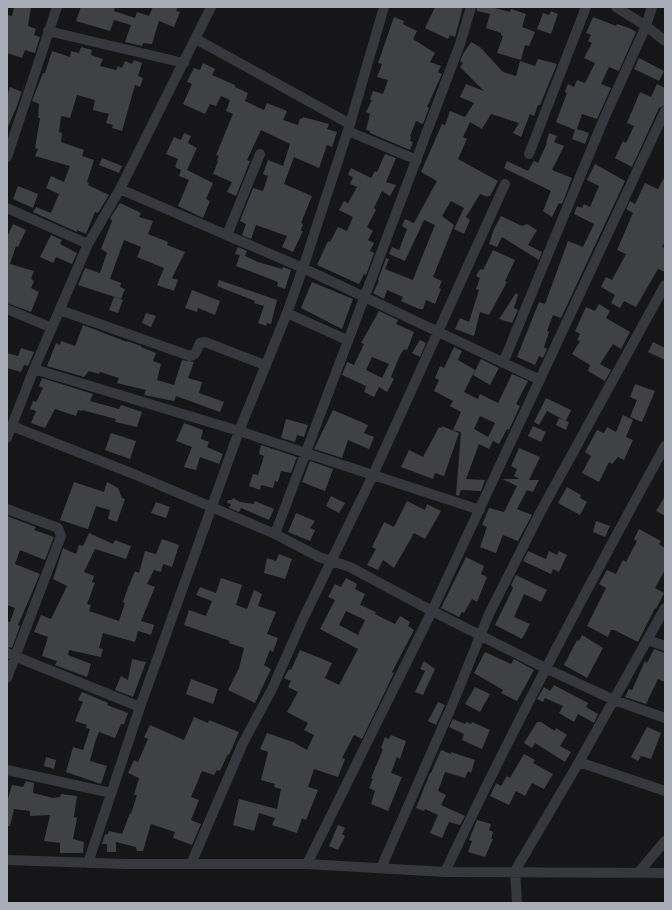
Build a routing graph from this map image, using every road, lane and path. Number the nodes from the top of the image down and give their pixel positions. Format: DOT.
graph roads {
  1 [pos="57,7"];
  2 [pos="211,7"];
  3 [pos="384,7"];
  4 [pos="471,7"];
  5 [pos="586,7"];
  6 [pos="616,7"];
  7 [pos="652,7"];
  8 [pos="646,26"];
  9 [pos="48,31"];
  10 [pos="196,39"];
  11 [pos="665,41"];
  12 [pos="184,63"];
  13 [pos="665,111"];
  14 [pos="349,128"];
  15 [pos="260,154"];
  16 [pos="529,154"];
  17 [pos="7,157"];
  18 [pos="417,160"];
  19 [pos="505,184"];
  20 [pos="120,189"];
  21 [pos="7,208"];
  22 [pos="227,235"];
  23 [pos="88,244"];
  24 [pos="302,268"];
  25 [pos="665,285"];
  26 [pos="366,297"];
  27 [pos="7,309"];
  28 [pos="60,310"];
  29 [pos="287,313"];
  30 [pos="52,328"];
  31 [pos="438,332"];
  32 [pos="347,340"];
  33 [pos="503,363"];
  34 [pos="264,365"];
  35 [pos="34,369"];
  36 [pos="540,380"];
  37 [pos="239,431"];
  38 [pos="9,433"];
  39 [pos="665,446"];
  40 [pos="304,453"];
  41 [pos="373,475"];
  42 [pos="7,509"];
  43 [pos="212,509"];
  44 [pos="480,510"];
  45 [pos="275,534"];
  46 [pos="331,562"];
  47 [pos="665,608"];
  48 [pos="432,611"];
  49 [pos="480,636"];
  50 [pos="648,640"];
  51 [pos="665,646"];
  52 [pos="11,655"];
  53 [pos="545,668"];
  54 [pos="7,678"];
  55 [pos="614,700"];
  56 [pos="140,707"];
  57 [pos="665,718"];
  58 [pos="579,762"];
  59 [pos="7,770"];
  60 [pos="665,791"];
  61 [pos="111,793"];
  62 [pos="665,841"];
  63 [pos="7,860"];
  64 [pos="88,863"];
  65 [pos="191,864"];
  66 [pos="307,864"];
  67 [pos="381,868"];
  68 [pos="515,871"];
  69 [pos="445,872"];
  70 [pos="639,872"];
  71 [pos="665,873"];
  72 [pos="517,903"];
  1 -- 9 [label="street"];
  2 -- 10 [label="street"];
  3 -- 14 [label="street"];
  4 -- 18 [label="street"];
  5 -- 16 [label="street"];
  6 -- 8 [label="street"];
  7 -- 8 [label="street"];
  8 -- 11 [label="street"];
  8 -- 33 [label="street"];
  9 -- 12 [label="street"];
  9 -- 17 [label="street"];
  10 -- 12 [label="street"];
  10 -- 14 [label="street"];
  12 -- 20 [label="street"];
  13 -- 36 [label="street"];
  14 -- 18 [label="street"];
  14 -- 24 [label="street"];
  15 -- 22 [label="street"];
  18 -- 26 [label="street"];
  19 -- 31 [label="street"];
  20 -- 22 [label="street"];
  20 -- 23 [label="street"];
  21 -- 23 [label="street"];
  22 -- 24 [label="street"];
  23 -- 28 [label="street"];
  24 -- 26 [label="street"];
  24 -- 29 [label="street"];
  25 -- 49 [label="street"];
  26 -- 31 [label="street"];
  26 -- 32 [label="street"];
  27 -- 30 [label="street"];
  28 -- 30 [label="street"];
  28 -- 34 [label="street"];
  29 -- 32 [label="street"];
  29 -- 34 [label="street"];
  30 -- 35 [label="street"];
  31 -- 33 [label="street"];
  31 -- 41 [label="street"];
  32 -- 40 [label="street"];
  33 -- 36 [label="street"];
  34 -- 37 [label="street"];
  35 -- 37 [label="street"];
  35 -- 38 [label="street"];
  36 -- 44 [label="street"];
  37 -- 40 [label="street"];
  37 -- 43 [label="street"];
  38 -- 43 [label="street"];
  39 -- 53 [label="street"];
  40 -- 41 [label="street"];
  40 -- 45 [label="street"];
  41 -- 44 [label="street"];
  41 -- 46 [label="street"];
  42 -- 52 [label="street"];
  43 -- 45 [label="street"];
  43 -- 56 [label="street"];
  44 -- 48 [label="street"];
  45 -- 46 [label="street"];
  46 -- 48 [label="street"];
  46 -- 65 [label="street"];
  47 -- 50 [label="street"];
  48 -- 49 [label="street"];
  48 -- 66 [label="street"];
  49 -- 53 [label="street"];
  49 -- 67 [label="street"];
  50 -- 51 [label="street"];
  50 -- 55 [label="street"];
  52 -- 54 [label="street"];
  52 -- 56 [label="street"];
  53 -- 55 [label="street"];
  53 -- 69 [label="street"];
  55 -- 57 [label="street"];
  55 -- 58 [label="street"];
  56 -- 61 [label="street"];
  58 -- 60 [label="street"];
  58 -- 68 [label="street"];
  59 -- 61 [label="street"];
  61 -- 64 [label="street"];
  62 -- 70 [label="street"];
  63 -- 64 [label="street"];
  64 -- 65 [label="street"];
  65 -- 66 [label="street"];
  66 -- 67 [label="street"];
  67 -- 69 [label="street"];
  68 -- 69 [label="street"];
  68 -- 70 [label="street"];
  68 -- 72 [label="street"];
  70 -- 71 [label="street"];
}
